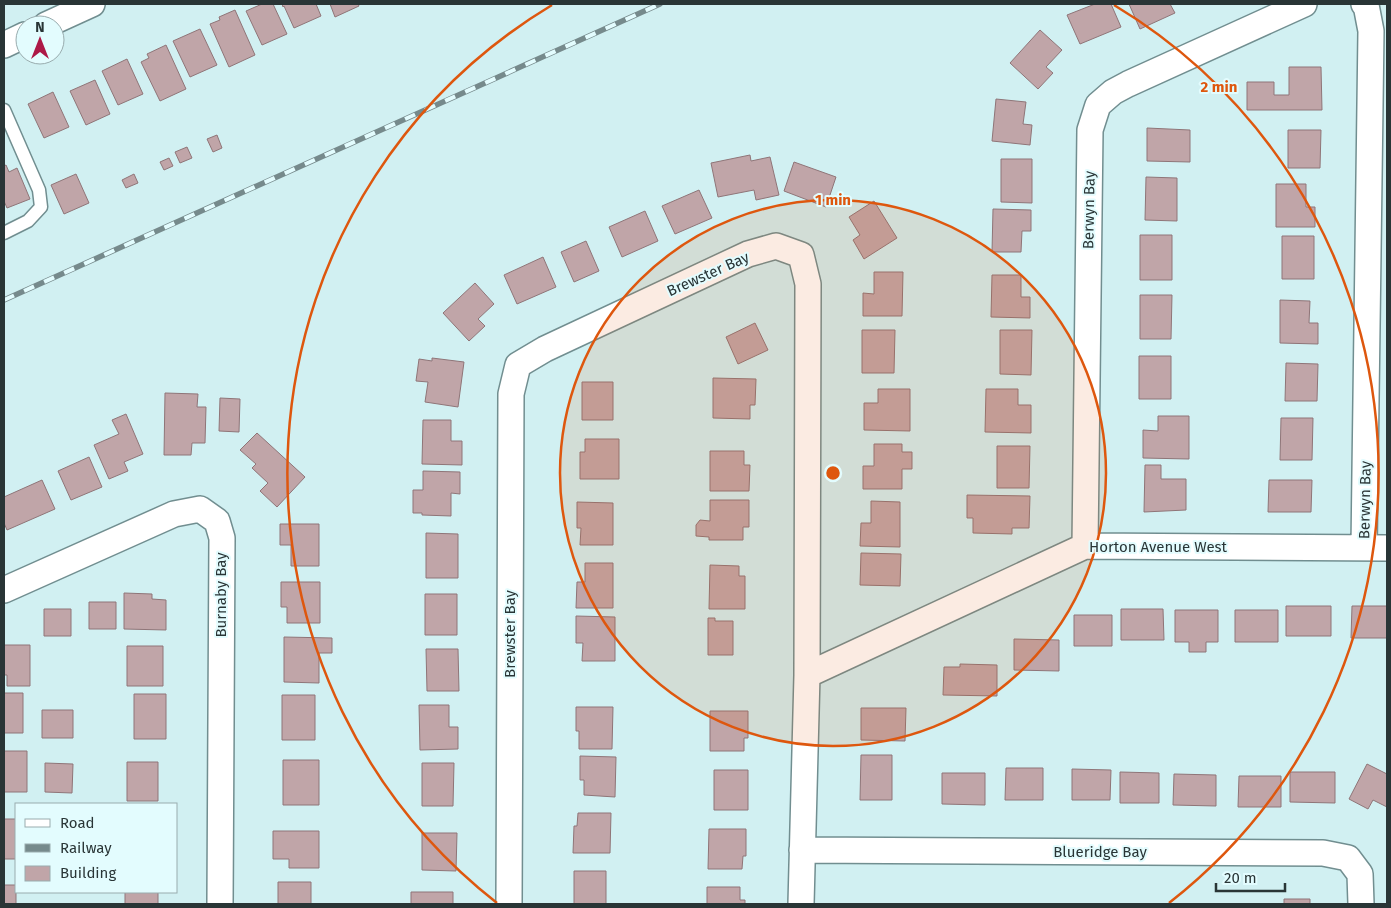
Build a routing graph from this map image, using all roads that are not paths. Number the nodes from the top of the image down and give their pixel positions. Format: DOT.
graph roads {
  1 [pos="92,4"];
  2 [pos="1304,4"];
  3 [pos="1364,4"];
  4 [pos="65,16"];
  5 [pos="4,110"];
  6 [pos="4,232"];
  7 [pos="1085,546"];
  8 [pos="1376,548"];
  9 [pos="4,590"];
  10 [pos="807,675"];
  11 [pos="802,850"];
  12 [pos="220,904"];
  13 [pos="509,904"];
  14 [pos="801,904"];
  15 [pos="1360,904"];
  1 -- 4 [label="street"];
  2 -- 7 [label="street, Berwyn Bay"];
  3 -- 8 [label="street, Berwyn Bay"];
  5 -- 6 [label="lane"];
  7 -- 8 [label="street, Horton Avenue West"];
  7 -- 10 [label="street, Horton Avenue West"];
  9 -- 12 [label="street, Burnaby Bay"];
  10 -- 11 [label="street, Brewster Bay"];
  10 -- 13 [label="street, Brewster Bay"];
  11 -- 14 [label="street, Brewster Bay"];
  11 -- 15 [label="street, Blueridge Bay"];
}
